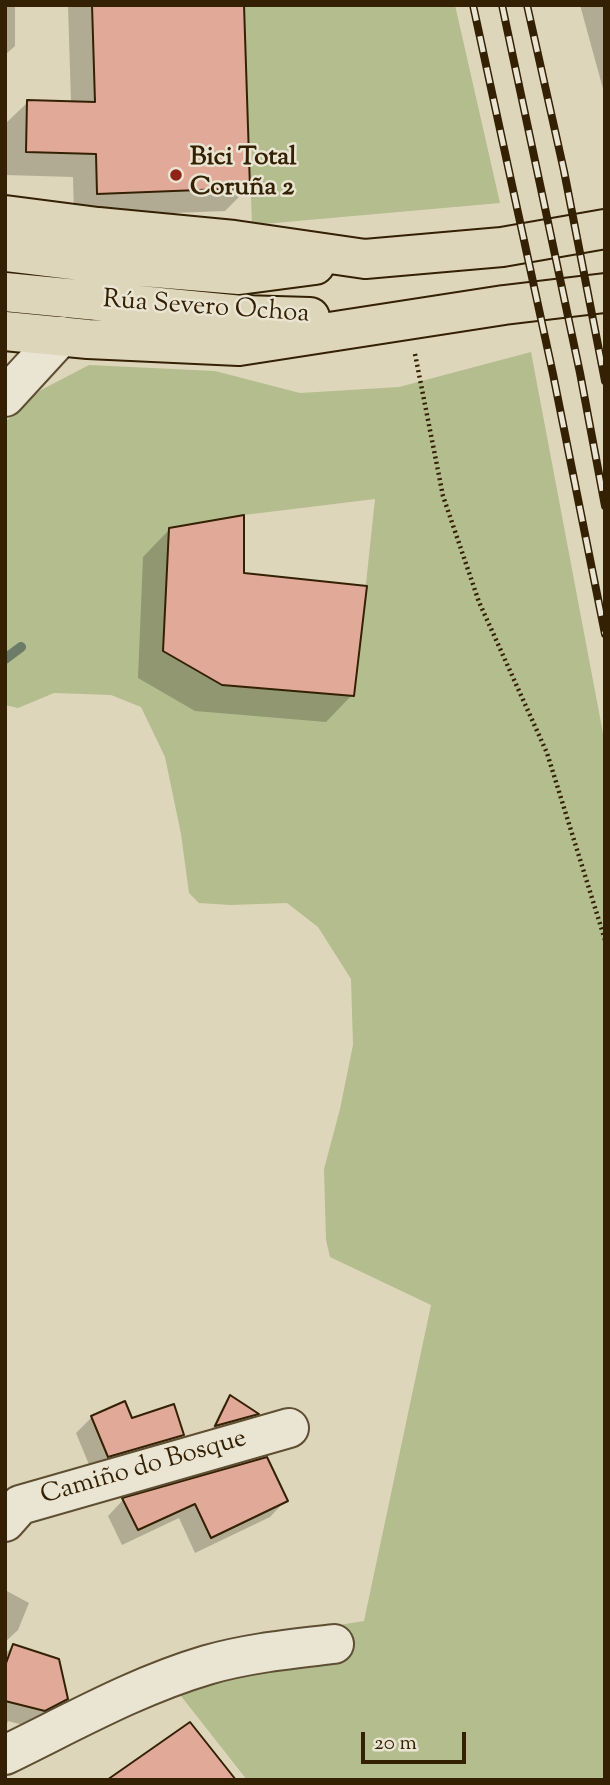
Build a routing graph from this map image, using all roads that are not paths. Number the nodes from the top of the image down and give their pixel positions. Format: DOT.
graph roads {
  1 [pos="5,215"];
  2 [pos="605,229"];
  3 [pos="5,252"];
  4 [pos="365,259"];
  5 [pos="5,292"];
  6 [pos="605,293"];
  7 [pos="408,319"];
  8 [pos="5,331"];
  9 [pos="61,337"];
  10 [pos="5,397"];
  11 [pos="289,1428"];
  12 [pos="5,1521"];
  13 [pos="334,1644"];
  14 [pos="5,1755"];
  1 -- 4 [label="main road"];
  2 -- 4 [label="main road"];
  3 -- 4 [label="main road, Rúa Severo Ochoa"];
  5 -- 7 [label="main road, Rúa Severo Ochoa"];
  6 -- 7 [label="main road"];
  7 -- 9 [label="main road"];
  8 -- 9 [label="main road"];
  9 -- 10 [label="street"];
  11 -- 12 [label="street, Camiño do Bosque"];
  13 -- 14 [label="street"];
}
